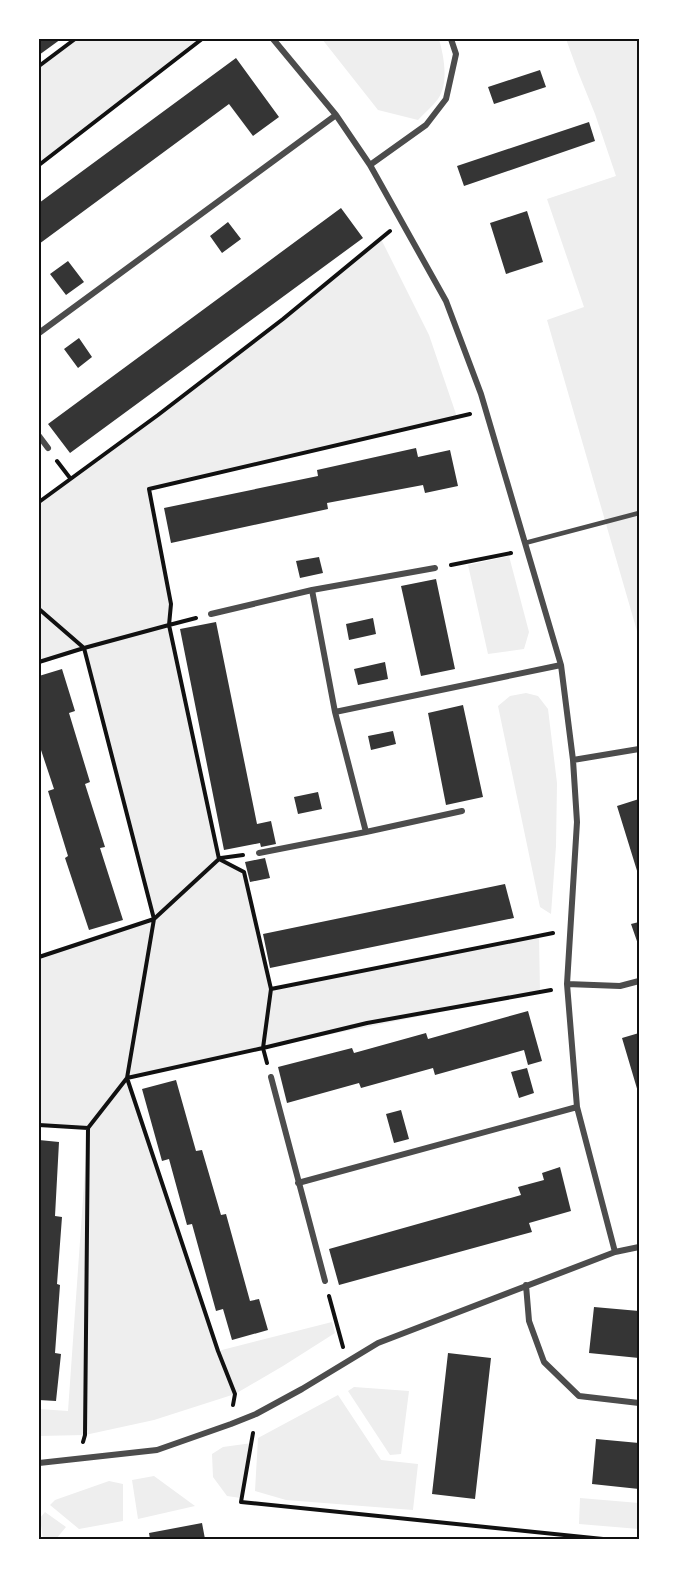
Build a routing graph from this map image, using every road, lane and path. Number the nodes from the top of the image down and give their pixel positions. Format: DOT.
graph roads {
  1 [pos="75,39"];
  2 [pos="202,39"];
  3 [pos="273,39"];
  4 [pos="451,39"];
  5 [pos="39,66"];
  6 [pos="336,115"];
  7 [pos="39,165"];
  8 [pos="370,165"];
  9 [pos="403,221"];
  10 [pos="39,333"];
  11 [pos="486,411"];
  12 [pos="39,436"];
  13 [pos="48,448"];
  14 [pos="70,478"];
  15 [pos="39,502"];
  16 [pos="639,513"];
  17 [pos="526,546"];
  18 [pos="435,568"];
  19 [pos="312,590"];
  20 [pos="39,609"];
  21 [pos="212,614"];
  22 [pos="169,625"];
  23 [pos="84,648"];
  24 [pos="39,662"];
  25 [pos="561,665"];
  26 [pos="335,712"];
  27 [pos="639,749"];
  28 [pos="573,760"];
  29 [pos="462,811"];
  30 [pos="366,832"];
  31 [pos="259,852"];
  32 [pos="219,859"];
  33 [pos="154,919"];
  34 [pos="571,930"];
  35 [pos="39,957"];
  36 [pos="639,981"];
  37 [pos="568,986"];
  38 [pos="271,989"];
  39 [pos="263,1048"];
  40 [pos="271,1077"];
  41 [pos="127,1078"];
  42 [pos="577,1107"];
  43 [pos="39,1125"];
  44 [pos="88,1128"];
  45 [pos="298,1183"];
  46 [pos="639,1247"];
  47 [pos="615,1252"];
  48 [pos="325,1281"];
  49 [pos="526,1285"];
  50 [pos="347,1362"];
  51 [pos="639,1403"];
  52 [pos="256,1414"];
  53 [pos="231,1424"];
  54 [pos="76,1460"];
  55 [pos="39,1462"];
  56 [pos="603,1539"];
  1 -- 5 [label="path"];
  2 -- 7 [label="path"];
  3 -- 6 [label="street"];
  4 -- 8 [label="street"];
  6 -- 8 [label="street"];
  6 -- 10 [label="street"];
  8 -- 9 [label="street"];
  9 -- 11 [label="street"];
  9 -- 14 [label="path"];
  11 -- 17 [label="street"];
  11 -- 22 [label="path"];
  12 -- 13 [label="street"];
  13 -- 14 [label="path"];
  14 -- 15 [label="path"];
  16 -- 17 [label="lane"];
  17 -- 18 [label="path"];
  17 -- 25 [label="street"];
  18 -- 19 [label="street"];
  19 -- 21 [label="street"];
  19 -- 26 [label="street"];
  20 -- 23 [label="path"];
  21 -- 22 [label="path"];
  22 -- 23 [label="path"];
  22 -- 32 [label="path"];
  23 -- 24 [label="path"];
  23 -- 33 [label="path"];
  25 -- 26 [label="street"];
  25 -- 28 [label="street"];
  26 -- 30 [label="street"];
  27 -- 28 [label="street"];
  28 -- 34 [label="street"];
  29 -- 30 [label="street"];
  30 -- 31 [label="street"];
  31 -- 32 [label="path"];
  32 -- 33 [label="path"];
  32 -- 38 [label="path"];
  33 -- 35 [label="path"];
  33 -- 41 [label="path"];
  34 -- 37 [label="street"];
  34 -- 38 [label="path"];
  36 -- 37 [label="street"];
  37 -- 39 [label="path"];
  37 -- 42 [label="street"];
  38 -- 39 [label="path"];
  39 -- 40 [label="path"];
  39 -- 41 [label="path"];
  40 -- 45 [label="street"];
  41 -- 44 [label="path"];
  41 -- 53 [label="path"];
  42 -- 45 [label="street"];
  42 -- 47 [label="street"];
  43 -- 44 [label="path"];
  44 -- 54 [label="path"];
  45 -- 48 [label="street"];
  46 -- 47 [label="street"];
  47 -- 49 [label="street"];
  48 -- 50 [label="path"];
  49 -- 50 [label="street"];
  49 -- 51 [label="street"];
  50 -- 52 [label="street"];
  52 -- 53 [label="street"];
  52 -- 56 [label="path"];
  53 -- 54 [label="street"];
  54 -- 55 [label="street"];
}
